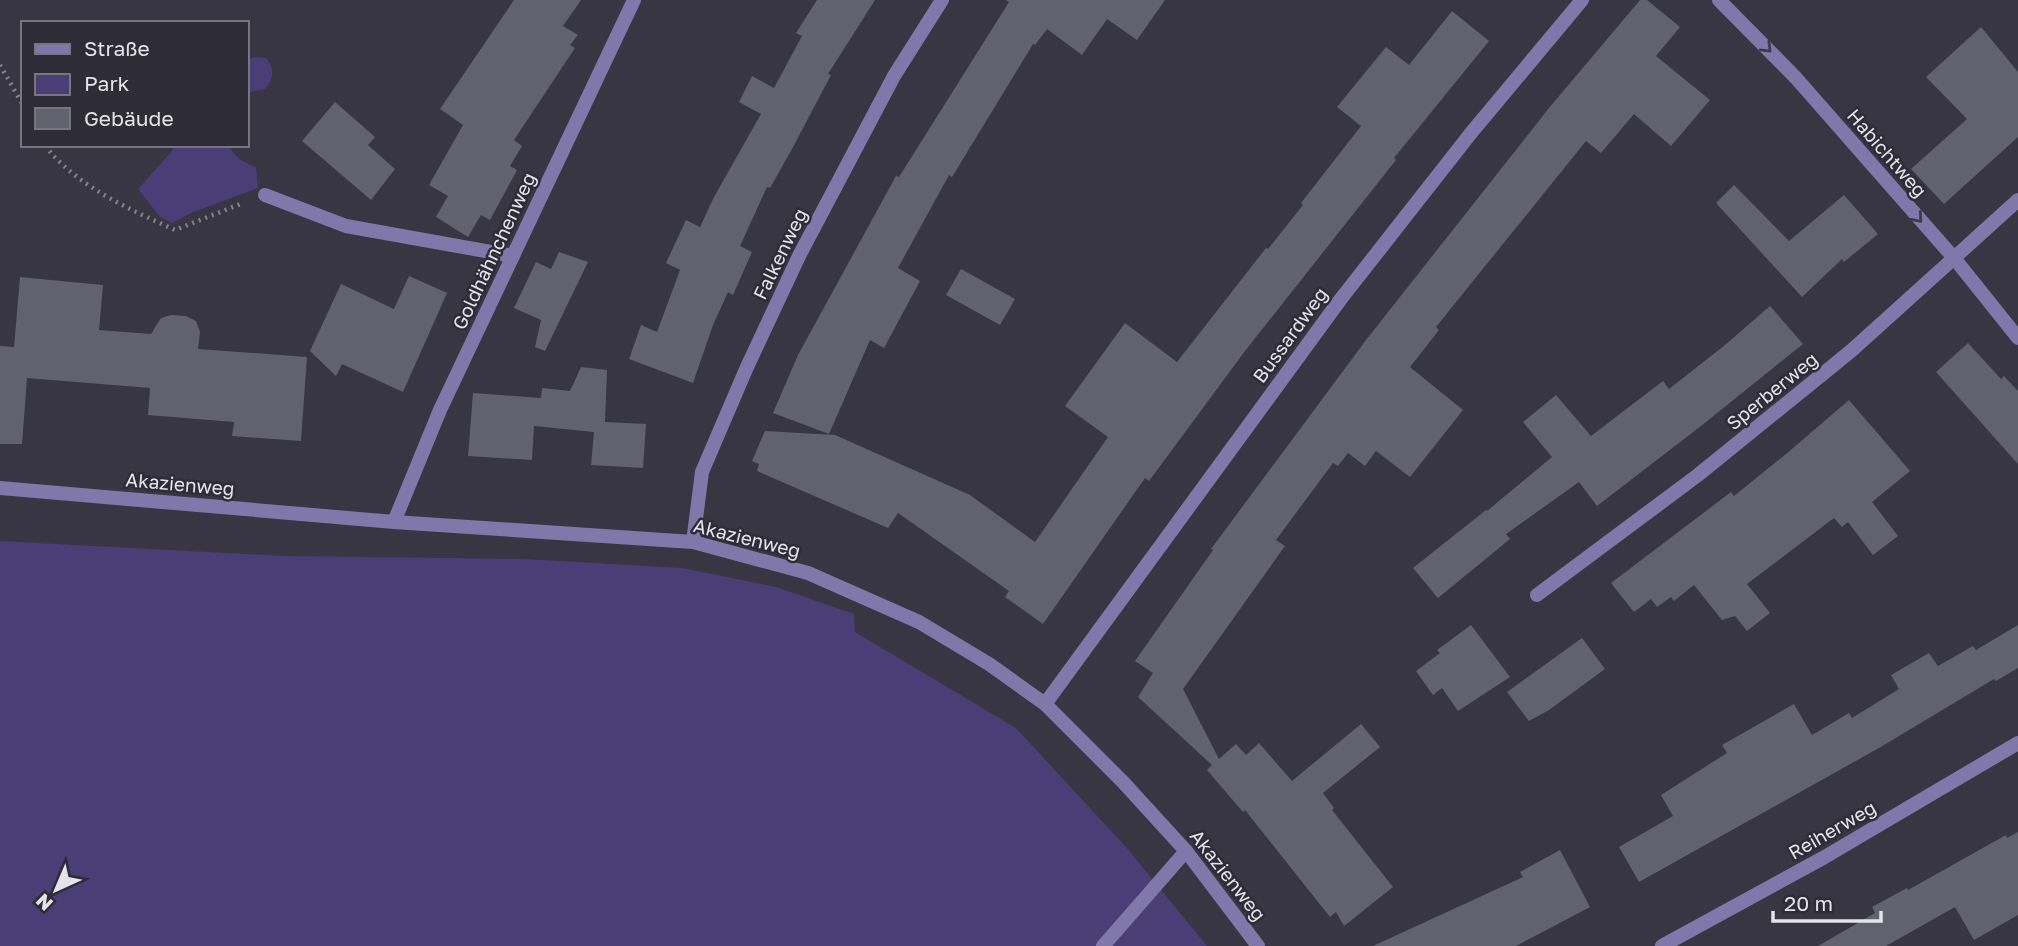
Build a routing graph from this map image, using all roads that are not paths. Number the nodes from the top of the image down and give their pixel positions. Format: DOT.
graph roads {
  1 [pos="634,0"];
  2 [pos="942,0"];
  3 [pos="1582,0"];
  4 [pos="1718,0"];
  5 [pos="265,195"];
  6 [pos="2018,200"];
  7 [pos="513,256"];
  8 [pos="1954,258"];
  9 [pos="2018,338"];
  10 [pos="0,488"];
  11 [pos="394,522"];
  12 [pos="694,541"];
  13 [pos="1537,596"];
  14 [pos="1045,704"];
  15 [pos="2018,743"];
  16 [pos="1186,851"];
  17 [pos="1103,946"];
  18 [pos="1258,946"];
  19 [pos="1662,946"];
  1 -- 7 [label="street, Goldhähnchenweg"];
  2 -- 12 [label="street, Falkenweg"];
  3 -- 14 [label="street, Bussardweg"];
  4 -- 8 [label="street, Habichtweg, one-way"];
  5 -- 7 [label="street"];
  6 -- 8 [label="street, Sperberweg"];
  7 -- 11 [label="street, Goldhähnchenweg"];
  8 -- 9 [label="street, Habichtweg"];
  8 -- 13 [label="street, Sperberweg"];
  10 -- 11 [label="street, Akazienweg"];
  11 -- 12 [label="street, Akazienweg"];
  12 -- 14 [label="street, Akazienweg"];
  14 -- 16 [label="street, Akazienweg"];
  15 -- 19 [label="street, Reiherweg"];
  16 -- 17 [label="street"];
  16 -- 18 [label="street, Akazienweg"];
}
